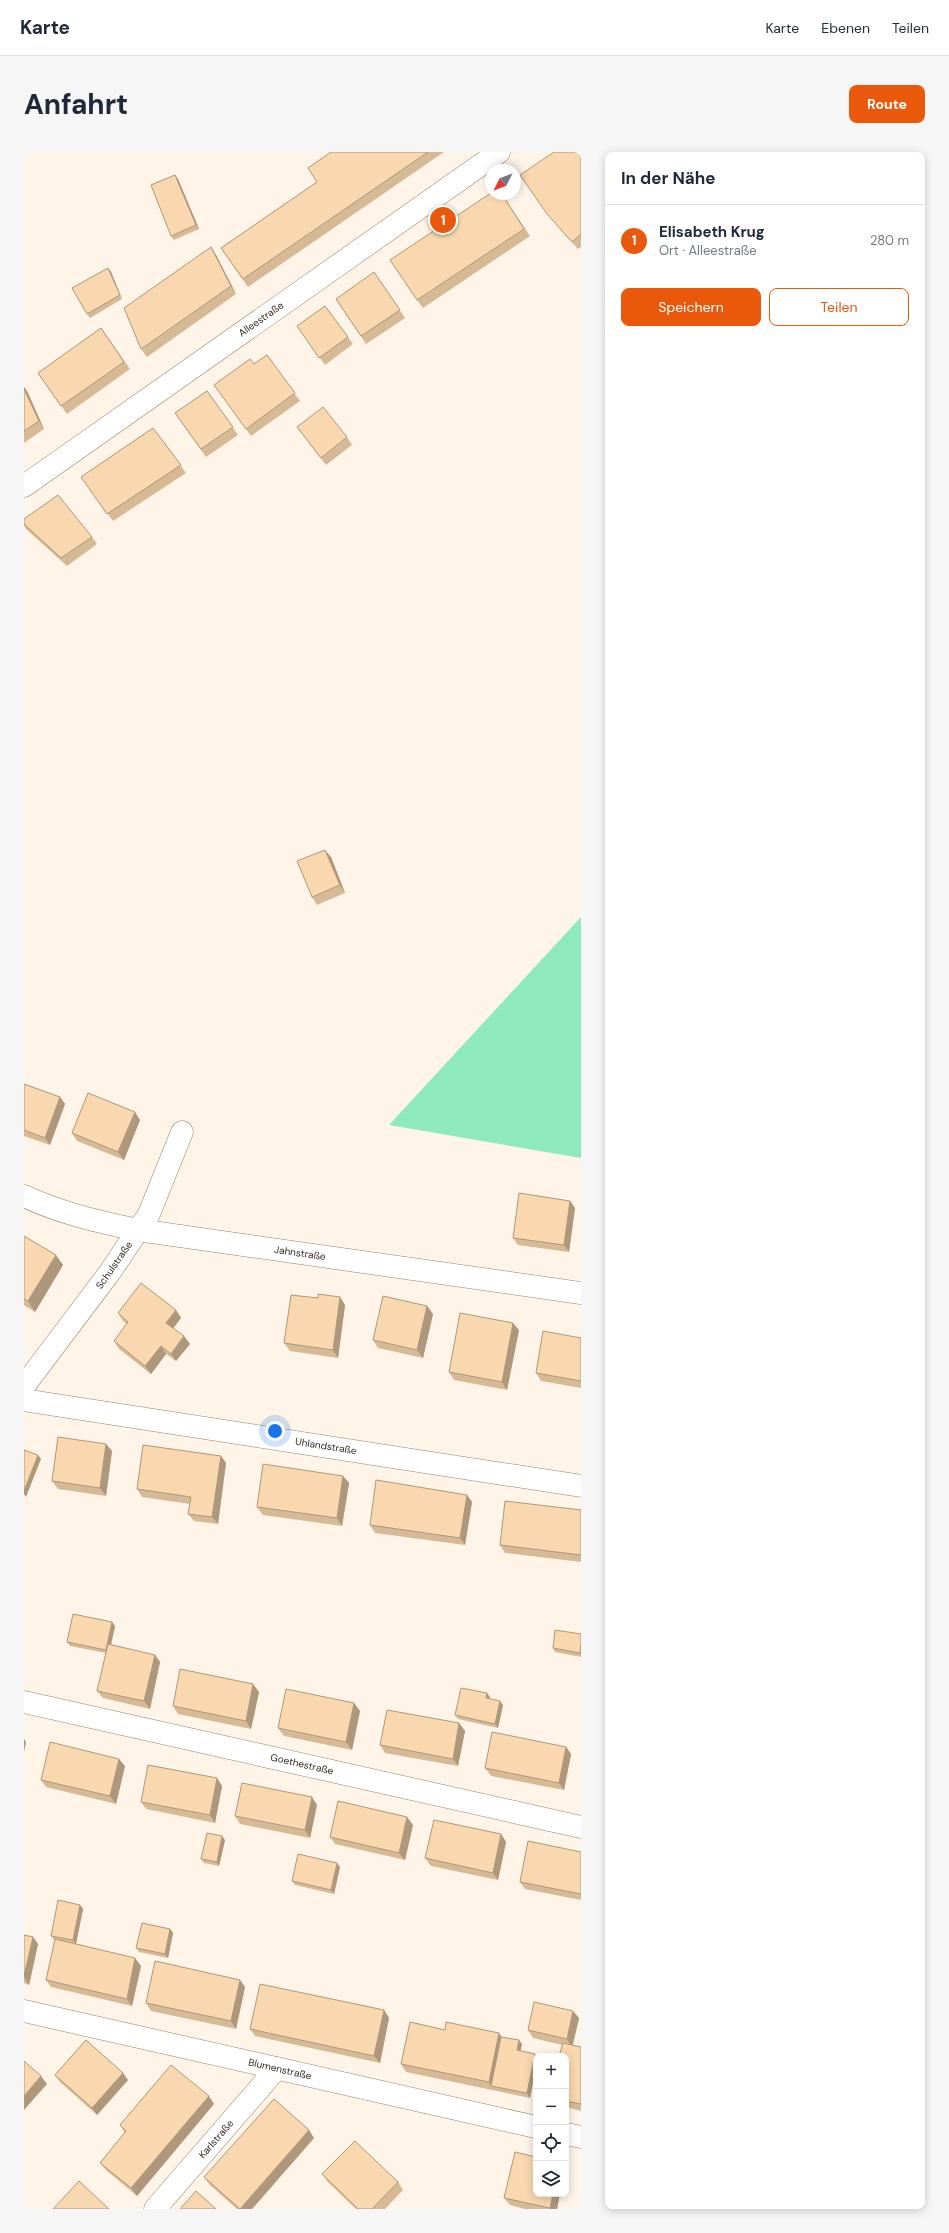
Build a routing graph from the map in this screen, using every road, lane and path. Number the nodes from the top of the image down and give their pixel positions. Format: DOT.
graph roads {
  1 [pos="498,152"];
  2 [pos="24,486"];
  3 [pos="182,1132"];
  4 [pos="24,1196"];
  5 [pos="138,1230"];
  6 [pos="581,1293"];
  7 [pos="24,1386"];
  8 [pos="24,1400"];
  9 [pos="581,1486"];
  10 [pos="24,1702"];
  11 [pos="581,1827"];
  12 [pos="24,2011"];
  13 [pos="277,2068"];
  14 [pos="533,2126"];
  15 [pos="569,2135"];
  16 [pos="581,2137"];
  17 [pos="156,2209"];
  1 -- 2 [label="street, Alleestraße"];
  3 -- 5 [label="street, Schulstraße"];
  4 -- 5 [label="street, Jahnstraße"];
  5 -- 6 [label="street, Jahnstraße"];
  5 -- 7 [label="street, Schulstraße"];
  8 -- 9 [label="street, Uhlandstraße"];
  10 -- 11 [label="street, Goethestraße"];
  12 -- 13 [label="street, Blumenstraße"];
  13 -- 14 [label="street, Blumenstraße"];
  13 -- 17 [label="street, Karlstraße"];
  15 -- 16 [label="street"];
}
